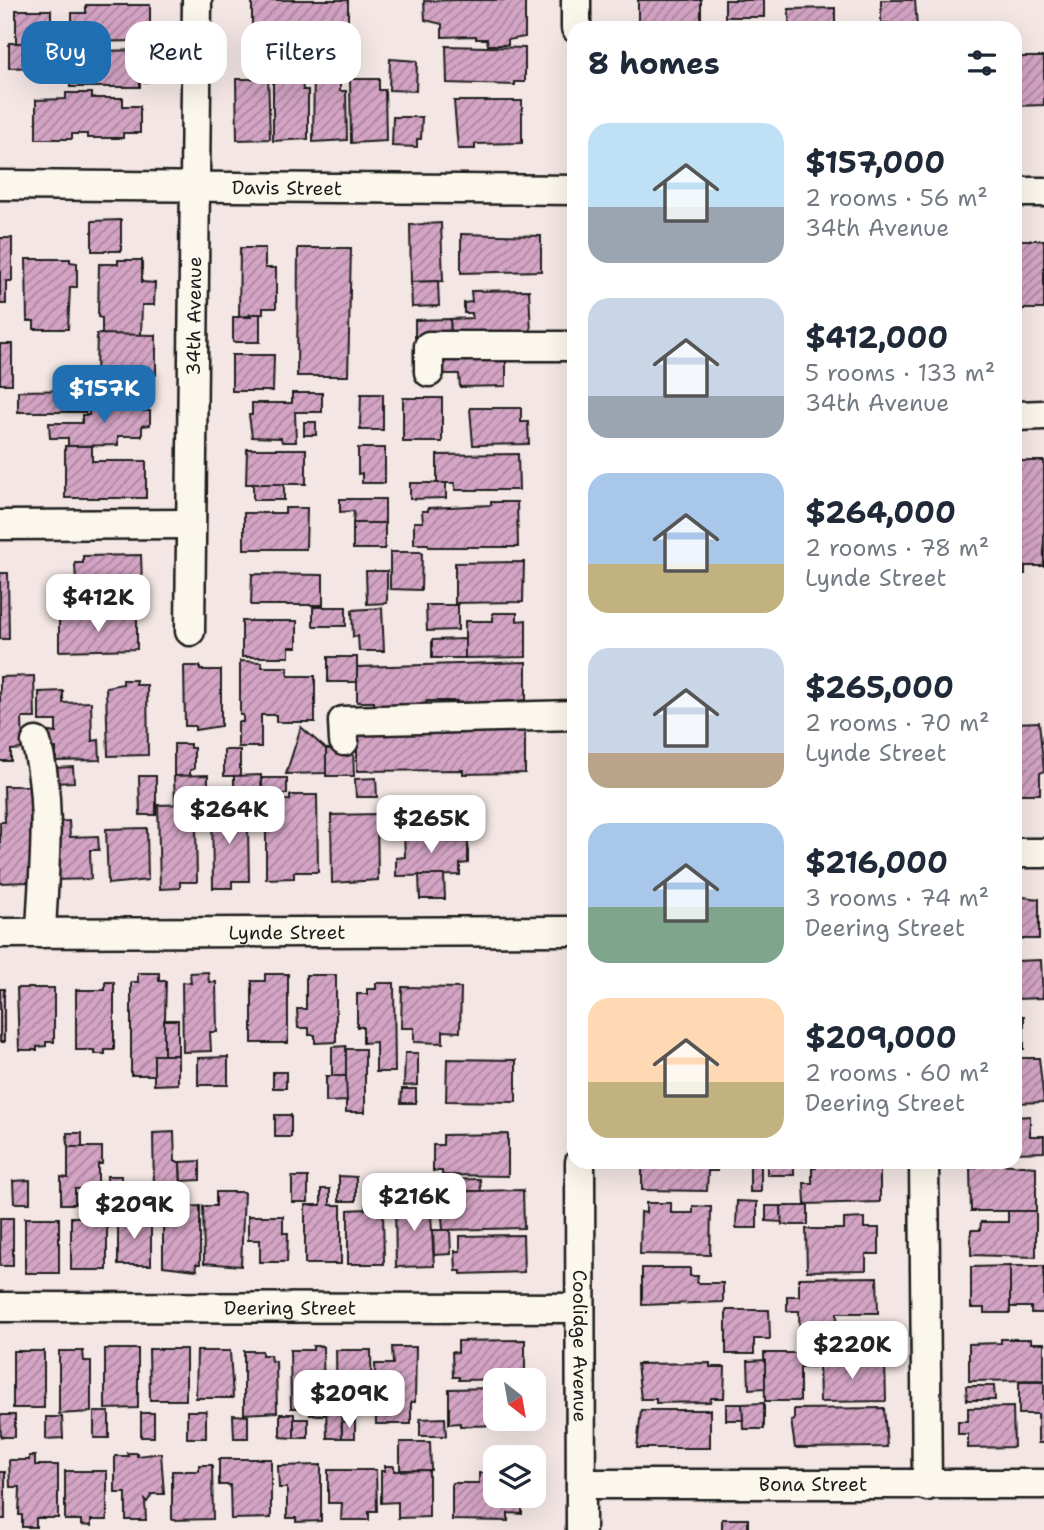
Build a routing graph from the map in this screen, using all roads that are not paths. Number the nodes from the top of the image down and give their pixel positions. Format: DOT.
graph roads {
  1 [pos="197,0"];
  2 [pos="576,0"];
  3 [pos="576,21"];
  4 [pos="197,184"];
  5 [pos="0,185"];
  6 [pos="567,190"];
  7 [pos="1022,192"];
  8 [pos="1044,192"];
  9 [pos="567,346"];
  10 [pos="429,372"];
  11 [pos="1044,415"];
  12 [pos="1022,416"];
  13 [pos="0,524"];
  14 [pos="190,524"];
  15 [pos="190,631"];
  16 [pos="567,715"];
  17 [pos="344,722"];
  18 [pos="36,742"];
  19 [pos="1022,853"];
  20 [pos="1044,853"];
  21 [pos="567,931"];
  22 [pos="0,933"];
  23 [pos="41,933"];
  24 [pos="580,1169"];
  25 [pos="924,1169"];
  26 [pos="0,1307"];
  27 [pos="580,1308"];
  28 [pos="582,1484"];
  29 [pos="1044,1484"];
  30 [pos="927,1486"];
  31 [pos="581,1530"];
  1 -- 4 [label="street, 34th Avenue"];
  2 -- 3 [label="street"];
  4 -- 5 [label="street, Davis Street"];
  4 -- 6 [label="street, Davis Street"];
  4 -- 14 [label="street, 34th Avenue"];
  7 -- 8 [label="street"];
  9 -- 10 [label="street"];
  11 -- 12 [label="street"];
  13 -- 14 [label="street"];
  14 -- 15 [label="street, 34th Avenue"];
  16 -- 17 [label="street"];
  18 -- 23 [label="street"];
  19 -- 20 [label="street"];
  21 -- 23 [label="street, Lynde Street"];
  22 -- 23 [label="street, Lynde Street"];
  24 -- 27 [label="street, Coolidge Avenue"];
  25 -- 30 [label="street"];
  26 -- 27 [label="street, Deering Street"];
  27 -- 28 [label="street, Coolidge Avenue"];
  28 -- 30 [label="street, Bona Street"];
  28 -- 31 [label="street, Coolidge Avenue"];
  29 -- 30 [label="street, Bona Street"];
}
